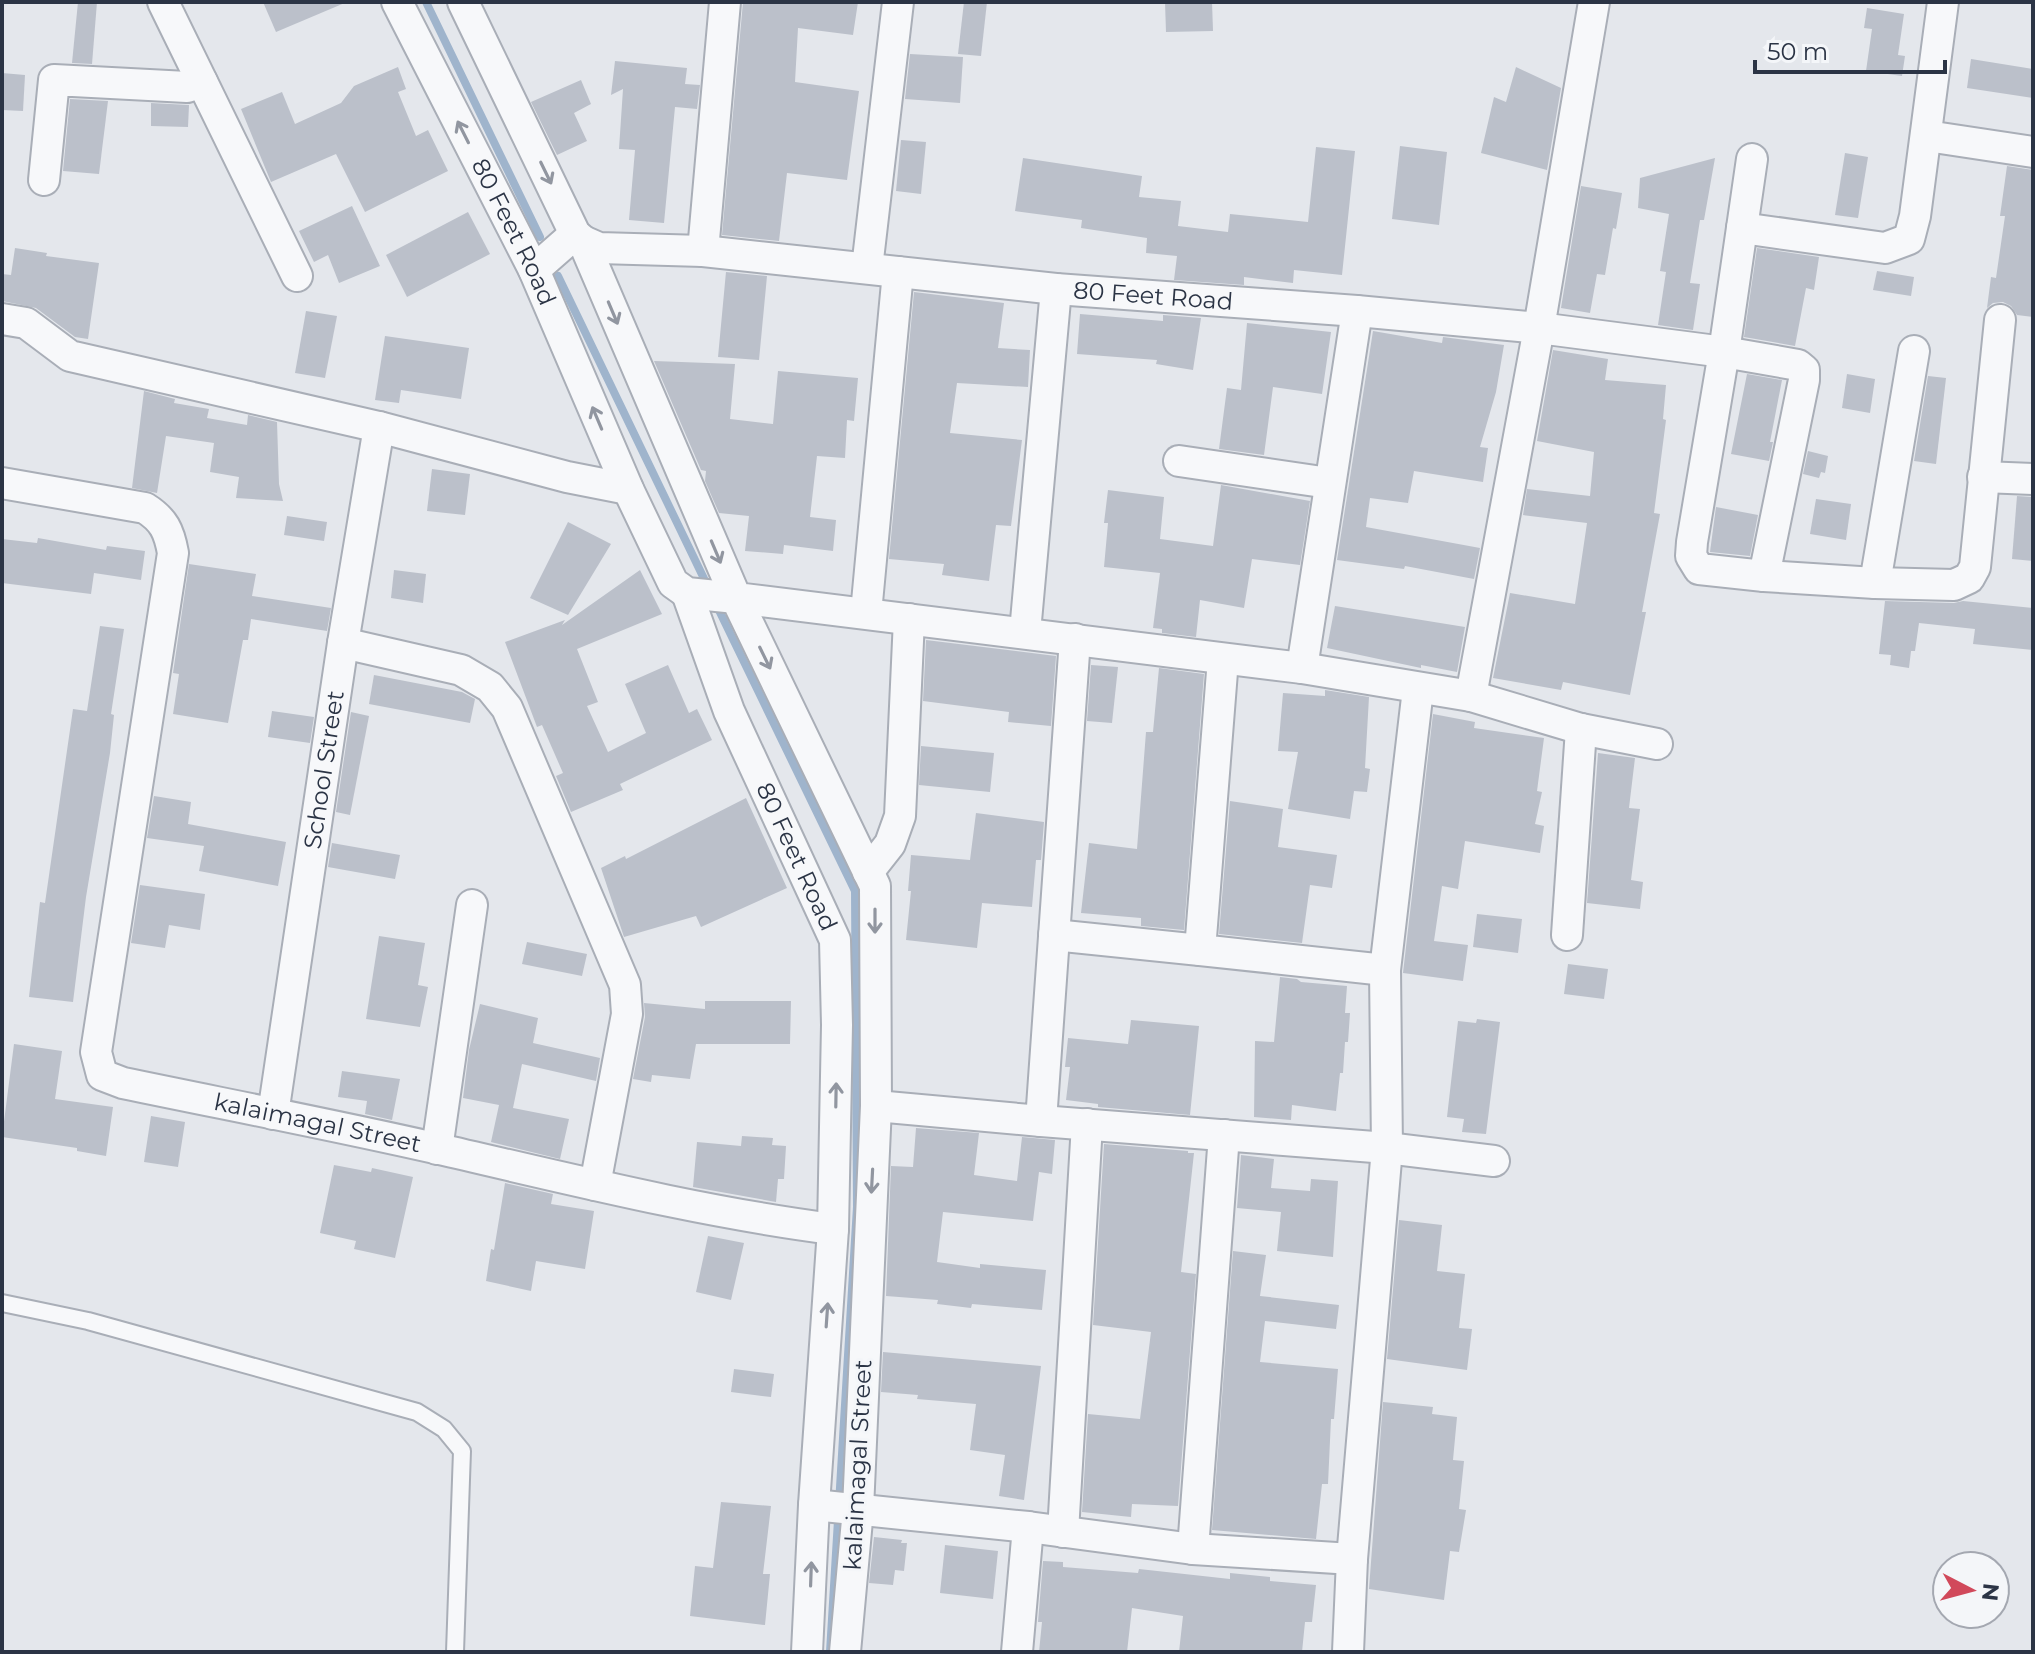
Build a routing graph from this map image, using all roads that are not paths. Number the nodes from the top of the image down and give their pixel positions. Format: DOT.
graph roads {
  1 [pos="163,2"];
  2 [pos="397,2"];
  3 [pos="463,2"];
  4 [pos="725,2"];
  5 [pos="898,2"];
  6 [pos="1594,2"];
  7 [pos="1943,2"];
  8 [pos="202,82"];
  9 [pos="1927,136"];
  10 [pos="2033,152"];
  11 [pos="1752,159"];
  12 [pos="44,180"];
  13 [pos="1742,228"];
  14 [pos="562,248"];
  15 [pos="703,251"];
  16 [pos="867,268"];
  17 [pos="898,272"];
  18 [pos="297,276"];
  19 [pos="1056,289"];
  20 [pos="1357,311"];
  21 [pos="2,319"];
  22 [pos="2000,320"];
  23 [pos="1539,328"];
  24 [pos="1914,351"];
  25 [pos="1724,352"];
  26 [pos="379,427"];
  27 [pos="1179,461"];
  28 [pos="1983,477"];
  29 [pos="2033,479"];
  30 [pos="2,483"];
  31 [pos="1329,483"];
  32 [pos="628,489"];
  33 [pos="1764,576"];
  34 [pos="1875,583"];
  35 [pos="687,593"];
  36 [pos="730,596"];
  37 [pos="866,613"];
  38 [pos="909,619"];
  39 [pos="1025,632"];
  40 [pos="1075,639"];
  41 [pos="343,643"];
  42 [pos="1223,659"];
  43 [pos="1302,668"];
  44 [pos="1418,689"];
  45 [pos="1471,696"];
  46 [pos="1581,729"];
  47 [pos="1657,744"];
  48 [pos="868,872"];
  49 [pos="472,905"];
  50 [pos="1054,935"];
  51 [pos="1567,935"];
  52 [pos="1200,950"];
  53 [pos="1385,970"];
  54 [pos="876,1106"];
  55 [pos="273,1114"];
  56 [pos="1041,1121"];
  57 [pos="1087,1124"];
  58 [pos="1224,1135"];
  59 [pos="1387,1148"];
  60 [pos="437,1149"];
  61 [pos="1494,1161"];
  62 [pos="595,1185"];
  63 [pos="833,1229"];
  64 [pos="870,1230"];
  65 [pos="2,1303"];
  66 [pos="817,1505"];
  67 [pos="856,1509"];
  68 [pos="1028,1527"];
  69 [pos="1063,1532"];
  70 [pos="1193,1549"];
  71 [pos="1352,1559"];
  72 [pos="455,1652"];
  73 [pos="807,1652"];
  74 [pos="845,1652"];
  75 [pos="1017,1652"];
  76 [pos="1348,1652"];
  1 -- 8 [label="street"];
  14 -- 2 [label="street, 80 Feet Road, one-way"];
  3 -- 14 [label="street, 80 Feet Road, one-way"];
  4 -- 15 [label="street"];
  5 -- 16 [label="street"];
  6 -- 23 [label="street"];
  7 -- 9 [label="street"];
  8 -- 12 [label="street"];
  8 -- 18 [label="street"];
  9 -- 10 [label="street"];
  9 -- 13 [label="street"];
  11 -- 13 [label="street"];
  13 -- 25 [label="street"];
  14 -- 15 [label="street, 80 Feet Road"];
  32 -- 14 [label="street, 80 Feet Road, one-way"];
  14 -- 36 [label="street, 80 Feet Road, one-way"];
  15 -- 16 [label="street, 80 Feet Road"];
  16 -- 17 [label="street, 80 Feet Road"];
  17 -- 19 [label="street, 80 Feet Road"];
  17 -- 37 [label="street"];
  19 -- 20 [label="street, 80 Feet Road"];
  19 -- 39 [label="street"];
  20 -- 23 [label="street, 80 Feet Road"];
  20 -- 31 [label="street"];
  21 -- 26 [label="street"];
  22 -- 28 [label="street"];
  23 -- 25 [label="street, 80 Feet Road"];
  23 -- 45 [label="street"];
  24 -- 34 [label="street"];
  25 -- 33 [label="street"];
  25 -- 33 [label="street, 80 Feet Road"];
  26 -- 32 [label="street"];
  26 -- 41 [label="street, School Street"];
  27 -- 31 [label="street"];
  28 -- 29 [label="street"];
  28 -- 34 [label="street"];
  30 -- 55 [label="street, kalaimagal Street"];
  31 -- 43 [label="street"];
  32 -- 35 [label="street, 80 Feet Road"];
  33 -- 34 [label="street"];
  35 -- 36 [label="street"];
  63 -- 35 [label="street, 80 Feet Road, one-way"];
  36 -- 37 [label="street"];
  36 -- 48 [label="street, 80 Feet Road, one-way"];
  37 -- 38 [label="street"];
  38 -- 39 [label="street"];
  38 -- 48 [label="street"];
  39 -- 40 [label="street"];
  40 -- 42 [label="street"];
  40 -- 50 [label="street"];
  41 -- 55 [label="street, School Street"];
  41 -- 62 [label="street"];
  42 -- 43 [label="street"];
  42 -- 52 [label="street"];
  43 -- 44 [label="street"];
  44 -- 45 [label="street"];
  44 -- 53 [label="street"];
  45 -- 46 [label="street"];
  46 -- 47 [label="street"];
  46 -- 51 [label="street"];
  48 -- 54 [label="street, 80 Feet Road, one-way"];
  49 -- 60 [label="street"];
  50 -- 52 [label="street"];
  50 -- 56 [label="street"];
  52 -- 53 [label="street"];
  53 -- 59 [label="street"];
  54 -- 56 [label="street"];
  54 -- 64 [label="street, 80 Feet Road, one-way"];
  55 -- 60 [label="street, kalaimagal Street"];
  56 -- 57 [label="street"];
  57 -- 58 [label="street"];
  57 -- 69 [label="street"];
  58 -- 59 [label="street"];
  58 -- 70 [label="street"];
  59 -- 61 [label="street"];
  59 -- 71 [label="street"];
  60 -- 62 [label="street, kalaimagal Street"];
  62 -- 63 [label="street, kalaimagal Street"];
  66 -- 63 [label="street, kalaimagal Street, one-way"];
  64 -- 67 [label="street, kalaimagal Street"];
  65 -- 72 [label="lane"];
  66 -- 67 [label="street"];
  73 -- 66 [label="street, kalaimagal Street, one-way"];
  67 -- 68 [label="street"];
  67 -- 74 [label="street, kalaimagal Street"];
  68 -- 69 [label="street"];
  68 -- 75 [label="street"];
  69 -- 70 [label="street"];
  70 -- 71 [label="street"];
  71 -- 76 [label="street"];
}
